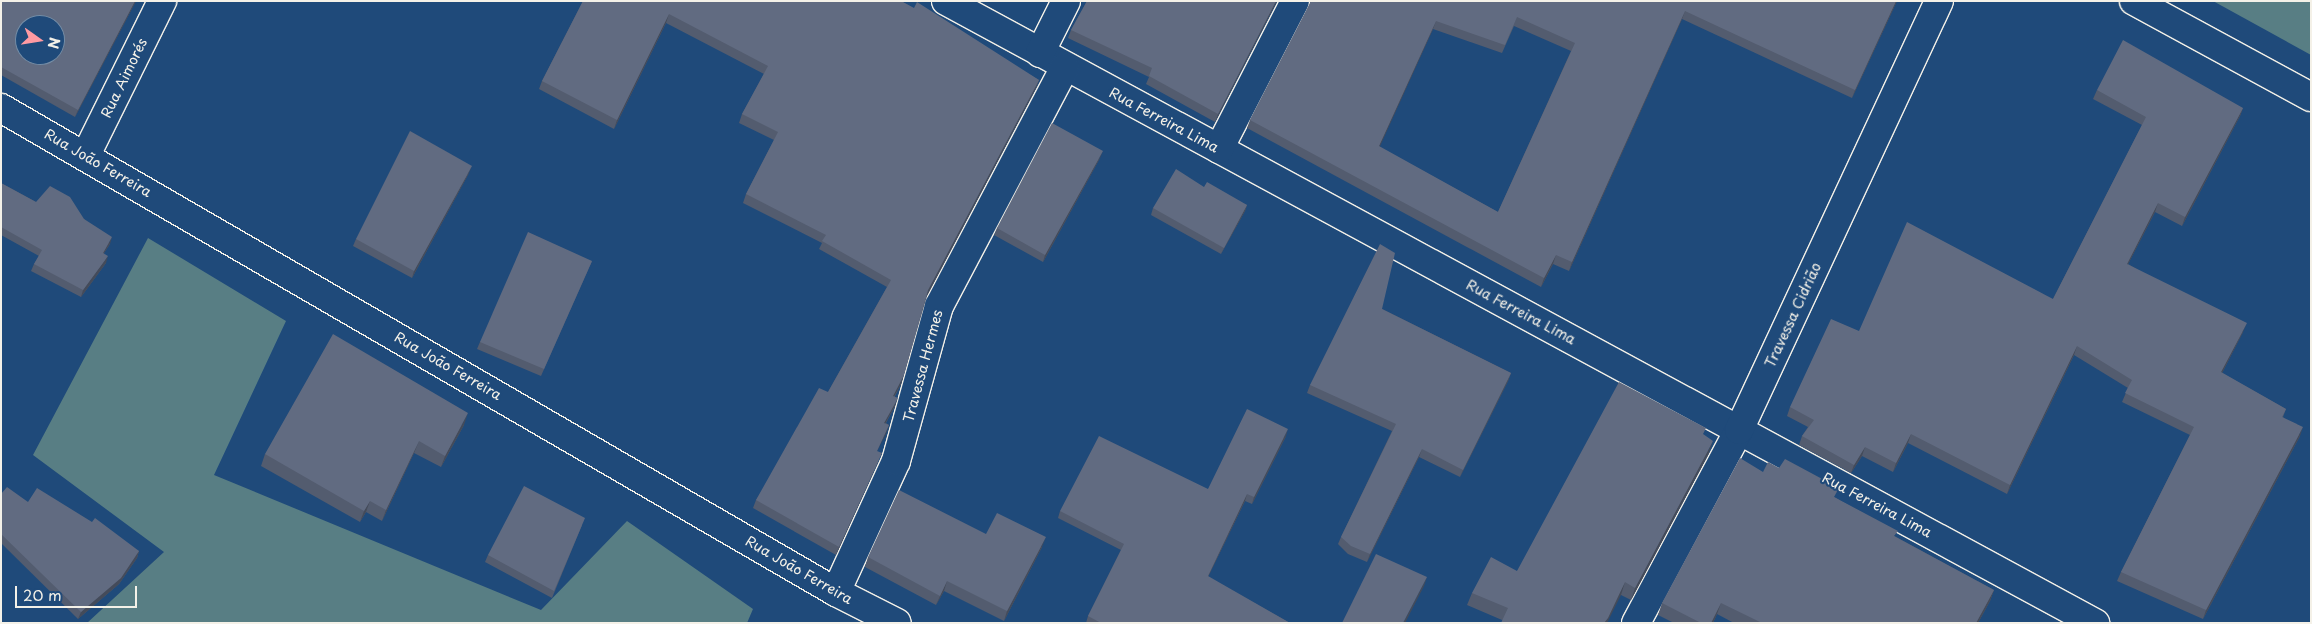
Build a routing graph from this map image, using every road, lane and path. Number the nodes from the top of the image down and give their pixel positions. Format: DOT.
graph roads {
  1 [pos="162,1"];
  2 [pos="946,1"];
  3 [pos="1066,1"];
  4 [pos="1295,1"];
  5 [pos="1939,1"];
  6 [pos="2134,1"];
  7 [pos="1040,53"];
  8 [pos="1065,67"];
  9 [pos="2311,97"];
  10 [pos="1,108"];
  11 [pos="1219,149"];
  12 [pos="86,155"];
  13 [pos="1740,430"];
  14 [pos="836,592"];
  15 [pos="897,623"];
  16 [pos="1636,623"];
  17 [pos="2095,623"];
  1 -- 12 [label="street, Rua Aimorés"];
  2 -- 7 [label="street, Rua Ferreira Lima"];
  3 -- 7 [label="street"];
  4 -- 11 [label="street"];
  5 -- 13 [label="street, Travessa Cidrião"];
  6 -- 9 [label="street"];
  7 -- 8 [label="street, Rua Ferreira Lima"];
  8 -- 11 [label="street, Rua Ferreira Lima"];
  8 -- 14 [label="street, Travessa Hermes"];
  10 -- 12 [label="street, Rua João Ferreira"];
  11 -- 13 [label="street, Rua Ferreira Lima"];
  12 -- 14 [label="street, Rua João Ferreira"];
  13 -- 16 [label="street, Travessa Cidrião"];
  13 -- 17 [label="street, Rua Ferreira Lima"];
  14 -- 15 [label="street, Rua João Ferreira"];
}
